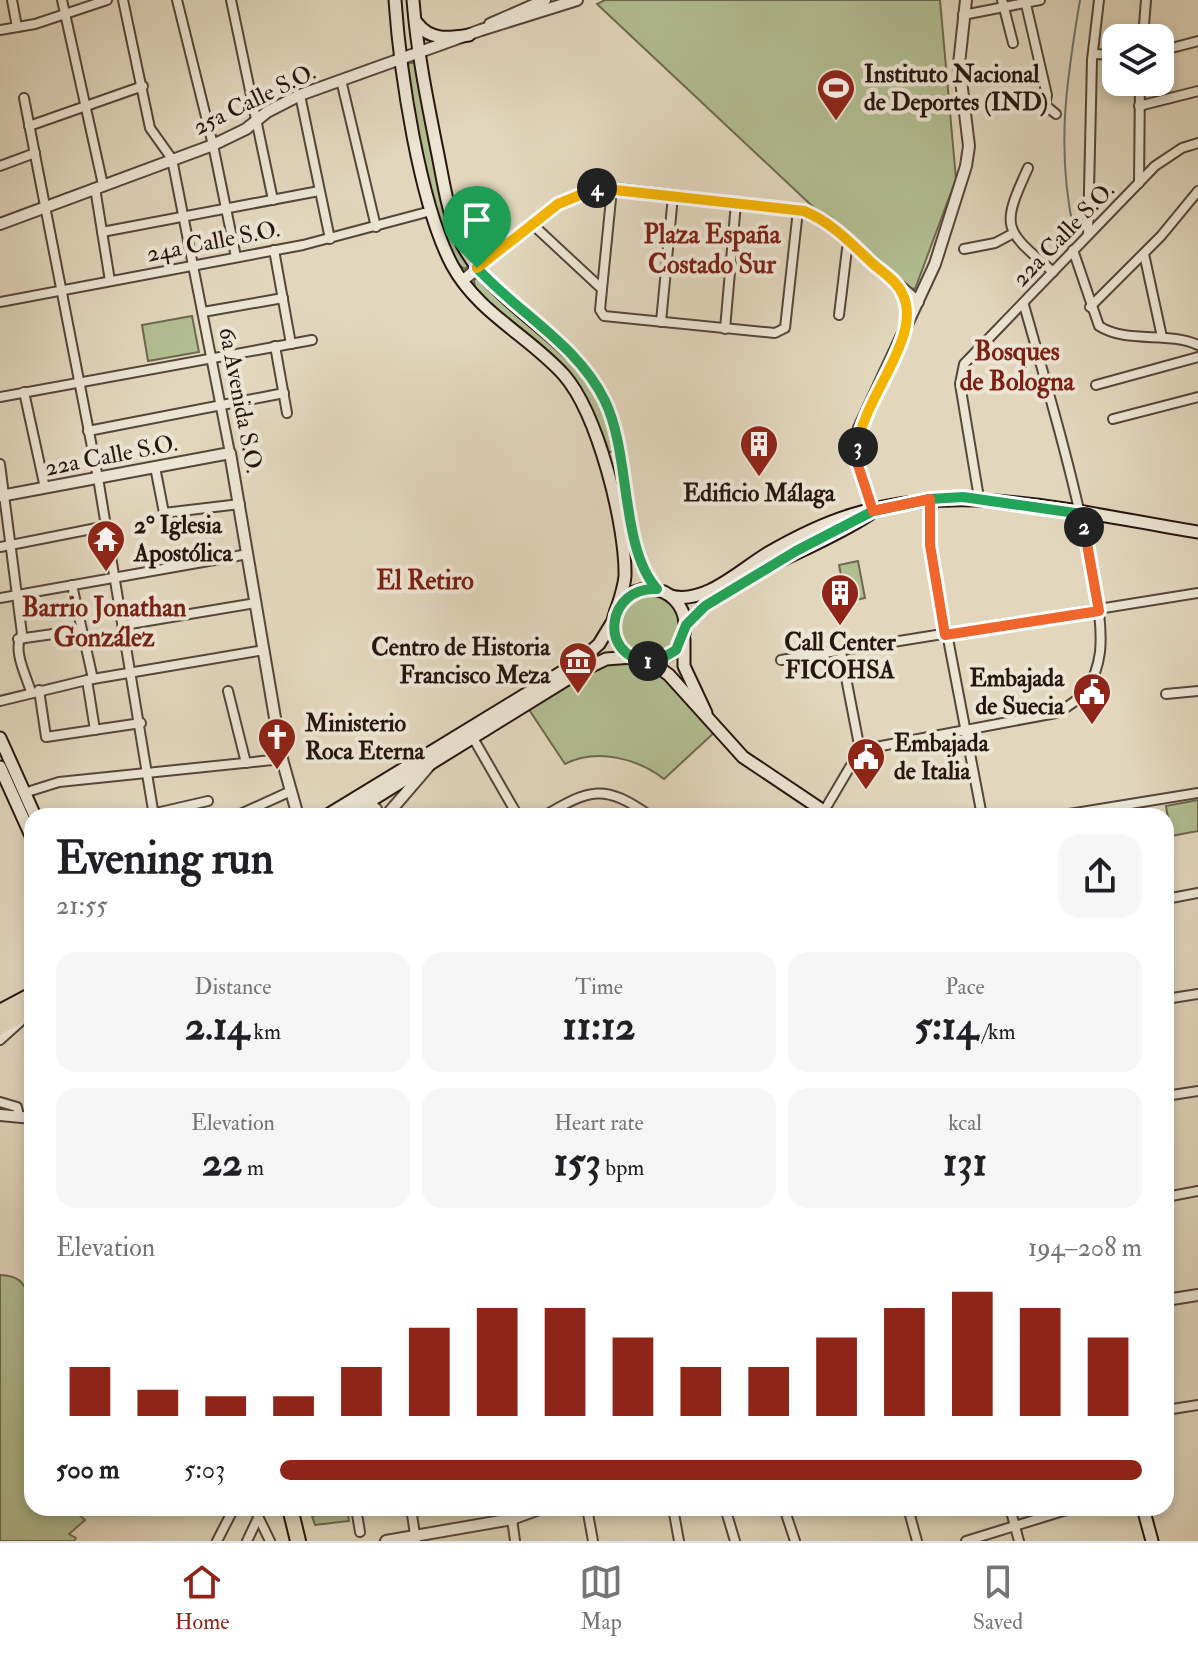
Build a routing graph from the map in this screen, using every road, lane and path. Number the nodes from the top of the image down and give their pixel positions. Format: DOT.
graph roads {
  1 [pos="12,0"];
  2 [pos="62,0"];
  3 [pos="107,0"];
  4 [pos="123,0"];
  5 [pos="177,0"];
  6 [pos="231,0"];
  7 [pos="395,0"];
  8 [pos="413,0"];
  9 [pos="545,0"];
  10 [pos="577,0"];
  11 [pos="966,0"];
  12 [pos="1040,0"];
  13 [pos="1099,0"];
  14 [pos="1146,0"];
  15 [pos="1026,1"];
  16 [pos="1003,4"];
  17 [pos="65,14"];
  18 [pos="963,15"];
  19 [pos="415,19"];
  20 [pos="1144,24"];
  21 [pos="17,27"];
  22 [pos="0,30"];
  23 [pos="481,30"];
  24 [pos="469,35"];
  25 [pos="1198,41"];
  26 [pos="1013,43"];
  27 [pos="1174,47"];
  28 [pos="419,53"];
  29 [pos="1093,54"];
  30 [pos="1102,54"];
  31 [pos="401,59"];
  32 [pos="341,80"];
  33 [pos="143,86"];
  34 [pos="1198,91"];
  35 [pos="300,95"];
  36 [pos="1139,96"];
  37 [pos="24,98"];
  38 [pos="86,106"];
  39 [pos="1139,106"];
  40 [pos="1056,114"];
  41 [pos="257,120"];
  42 [pos="29,126"];
  43 [pos="1198,143"];
  44 [pos="213,145"];
  45 [pos="35,153"];
  46 [pos="172,159"];
  47 [pos="0,166"];
  48 [pos="1028,168"];
  49 [pos="1139,184"];
  50 [pos="99,186"];
  51 [pos="612,189"];
  52 [pos="319,191"];
  53 [pos="1198,191"];
  54 [pos="673,196"];
  55 [pos="273,200"];
  56 [pos="736,203"];
  57 [pos="46,206"];
  58 [pos="226,209"];
  59 [pos="798,210"];
  60 [pos="431,211"];
  61 [pos="182,217"];
  62 [pos="531,223"];
  63 [pos="0,224"];
  64 [pos="376,227"];
  65 [pos="102,232"];
  66 [pos="1012,234"];
  67 [pos="1088,234"];
  68 [pos="330,239"];
  69 [pos="852,244"];
  70 [pos="964,249"];
  71 [pos="274,250"];
  72 [pos="1073,250"];
  73 [pos="1144,254"];
  74 [pos="236,257"];
  75 [pos="194,265"];
  76 [pos="477,268"];
  77 [pos="1053,272"];
  78 [pos="110,281"];
  79 [pos="462,281"];
  80 [pos="602,289"];
  81 [pos="62,290"];
  82 [pos="901,290"];
  83 [pos="283,298"];
  84 [pos="0,302"];
  85 [pos="918,302"];
  86 [pos="1024,305"];
  87 [pos="1090,307"];
  88 [pos="203,312"];
  89 [pos="839,315"];
  90 [pos="661,322"];
  91 [pos="725,329"];
  92 [pos="907,329"];
  93 [pos="1162,337"];
  94 [pos="312,340"];
  95 [pos="291,344"];
  96 [pos="1198,345"];
  97 [pos="275,346"];
  98 [pos="1198,357"];
  99 [pos="212,358"];
  100 [pos="79,382"];
  101 [pos="1096,385"];
  102 [pos="24,392"];
  103 [pos="284,393"];
  104 [pos="0,397"];
  105 [pos="1198,397"];
  106 [pos="221,406"];
  107 [pos="287,413"];
  108 [pos="1113,419"];
  109 [pos="88,431"];
  110 [pos="230,453"];
  111 [pos="0,464"];
  112 [pos="155,467"];
  113 [pos="98,478"];
  114 [pos="45,488"];
  115 [pos="3,495"];
  116 [pos="979,498"];
  117 [pos="930,499"];
  118 [pos="240,504"];
  119 [pos="873,511"];
  120 [pos="1082,514"];
  121 [pos="107,526"];
  122 [pos="1198,532"];
  123 [pos="13,545"];
  124 [pos="0,547"];
  125 [pos="248,554"];
  126 [pos="116,577"];
  127 [pos="72,585"];
  128 [pos="657,589"];
  129 [pos="1198,593"];
  130 [pos="18,595"];
  131 [pos="671,596"];
  132 [pos="0,598"];
  133 [pos="256,603"];
  134 [pos="1099,611"];
  135 [pos="615,616"];
  136 [pos="124,625"];
  137 [pos="81,630"];
  138 [pos="685,631"];
  139 [pos="945,635"];
  140 [pos="18,639"];
  141 [pos="264,650"];
  142 [pos="841,652"];
  143 [pos="633,657"];
  144 [pos="781,660"];
  145 [pos="650,661"];
  146 [pos="133,673"];
  147 [pos="90,679"];
  148 [pos="35,691"];
  149 [pos="228,691"];
  150 [pos="1198,691"];
  151 [pos="1166,694"];
  152 [pos="0,701"];
  153 [pos="708,721"];
  154 [pos="141,723"];
  155 [pos="95,730"];
  156 [pos="474,731"];
  157 [pos="965,732"];
  158 [pos="0,738"];
  159 [pos="860,750"];
  160 [pos="282,759"];
  161 [pos="246,763"];
  162 [pos="431,764"];
  163 [pos="0,767"];
  164 [pos="146,771"];
  165 [pos="291,791"];
  166 [pos="24,793"];
  167 [pos="1198,793"];
  168 [pos="362,799"];
  169 [pos="208,801"];
  170 [pos="31,808"];
  171 [pos="153,808"];
  172 [pos="181,808"];
  173 [pos="254,808"];
  174 [pos="296,808"];
  175 [pos="347,808"];
  176 [pos="347,808"];
  177 [pos="376,808"];
  178 [pos="393,808"];
  179 [pos="514,808"];
  180 [pos="558,808"];
  181 [pos="639,808"];
  182 [pos="818,808"];
  183 [pos="830,808"];
  184 [pos="980,808"];
  185 [pos="1138,808"];
  186 [pos="24,820"];
  187 [pos="1198,893"];
  188 [pos="1174,898"];
  189 [pos="1198,994"];
  190 [pos="1174,998"];
  191 [pos="24,999"];
  192 [pos="0,1012"];
  193 [pos="24,1014"];
  194 [pos="24,1018"];
  195 [pos="0,1027"];
  196 [pos="0,1040"];
  197 [pos="1198,1091"];
  198 [pos="1174,1095"];
  199 [pos="0,1096"];
  200 [pos="0,1102"];
  201 [pos="12,1104"];
  202 [pos="0,1115"];
  203 [pos="19,1116"];
  204 [pos="24,1117"];
  205 [pos="1198,1191"];
  206 [pos="1174,1196"];
  207 [pos="1198,1295"];
  208 [pos="1174,1299"];
  209 [pos="1198,1405"];
  210 [pos="1174,1409"];
  211 [pos="230,1516"];
  212 [pos="257,1516"];
  213 [pos="292,1516"];
  214 [pos="357,1516"];
  215 [pos="412,1516"];
  216 [pos="520,1516"];
  217 [pos="588,1516"];
  218 [pos="674,1516"];
  219 [pos="727,1516"];
  220 [pos="787,1516"];
  221 [pos="910,1516"];
  222 [pos="1012,1516"];
  223 [pos="1047,1516"];
  224 [pos="1145,1516"];
  225 [pos="258,1519"];
  226 [pos="512,1519"];
  227 [pos="1015,1526"];
  228 [pos="360,1532"];
  229 [pos="416,1539"];
  230 [pos="217,1541"];
  231 [pos="247,1541"];
  232 [pos="270,1541"];
  233 [pos="298,1541"];
  234 [pos="386,1541"];
  235 [pos="515,1541"];
  236 [pos="593,1541"];
  237 [pos="679,1541"];
  238 [pos="735,1541"];
  239 [pos="795,1541"];
  240 [pos="917,1541"];
  241 [pos="966,1541"];
  242 [pos="1019,1541"];
  243 [pos="1152,1541"];
  1 -- 21 [label="street"];
  2 -- 17 [label="street"];
  3 -- 17 [label="street"];
  4 -- 33 [label="street, 6a Avenida S.O."];
  5 -- 44 [label="street"];
  6 -- 41 [label="street"];
  7 -- 31 [label="main road"];
  8 -- 19 [label="main road"];
  9 -- 23 [label="street, 25a Calle S.O."];
  10 -- 23 [label="street, 25a Calle S.O."];
  11 -- 18 [label="street"];
  12 -- 15 [label="street"];
  13 -- 29 [label="street"];
  14 -- 20 [label="street"];
  15 -- 16 [label="street"];
  15 -- 40 [label="street"];
  16 -- 18 [label="street"];
  16 -- 26 [label="street"];
  17 -- 21 [label="street"];
  17 -- 38 [label="street"];
  18 -- 85 [label="street"];
  19 -- 24 [label="main road"];
  19 -- 28 [label="main road"];
  21 -- 22 [label="street"];
  23 -- 24 [label="street, 25a Calle S.O."];
  24 -- 28 [label="street, 25a Calle S.O."];
  25 -- 27 [label="street"];
  28 -- 31 [label="street, 25a Calle S.O."];
  28 -- 76 [label="main road"];
  29 -- 30 [label="street"];
  29 -- 67 [label="street"];
  31 -- 32 [label="street, 25a Calle S.O."];
  31 -- 60 [label="main road"];
  32 -- 35 [label="street, 25a Calle S.O."];
  32 -- 64 [label="street"];
  33 -- 38 [label="street"];
  33 -- 46 [label="street, 6a Avenida S.O."];
  34 -- 39 [label="street"];
  35 -- 41 [label="street, 25a Calle S.O."];
  35 -- 52 [label="street"];
  36 -- 39 [label="street"];
  37 -- 42 [label="street"];
  38 -- 42 [label="street"];
  38 -- 50 [label="street"];
  39 -- 49 [label="street"];
  41 -- 44 [label="street, 25a Calle S.O."];
  41 -- 55 [label="street"];
  42 -- 45 [label="street"];
  43 -- 49 [label="street, 22a Calle S.O."];
  44 -- 46 [label="street, 25a Calle S.O."];
  44 -- 58 [label="street"];
  45 -- 47 [label="street"];
  45 -- 57 [label="street"];
  46 -- 50 [label="street, 25a Calle S.O."];
  46 -- 61 [label="street, 6a Avenida S.O."];
  48 -- 66 [label="street"];
  49 -- 67 [label="street, 22a Calle S.O."];
  50 -- 57 [label="street, 25a Calle S.O."];
  50 -- 65 [label="street"];
  51 -- 54 [label="street"];
  51 -- 62 [label="street"];
  51 -- 80 [label="street"];
  52 -- 55 [label="street"];
  52 -- 68 [label="street"];
  53 -- 73 [label="street"];
  54 -- 56 [label="street"];
  54 -- 90 [label="street"];
  55 -- 58 [label="street"];
  56 -- 59 [label="street"];
  56 -- 91 [label="street"];
  57 -- 63 [label="street, 25a Calle S.O."];
  57 -- 81 [label="street"];
  58 -- 61 [label="street"];
  58 -- 74 [label="street"];
  59 -- 69 [label="street"];
  59 -- 91 [label="street"];
  60 -- 64 [label="street, 24a Calle S.O."];
  60 -- 79 [label="main road"];
  61 -- 65 [label="street"];
  61 -- 75 [label="street, 6a Avenida S.O."];
  62 -- 76 [label="street"];
  62 -- 80 [label="street"];
  64 -- 68 [label="street, 24a Calle S.O."];
  65 -- 78 [label="street"];
  66 -- 70 [label="street"];
  66 -- 77 [label="street"];
  67 -- 72 [label="street, 22a Calle S.O."];
  68 -- 71 [label="street, 24a Calle S.O."];
  69 -- 82 [label="street"];
  69 -- 89 [label="street"];
  71 -- 74 [label="street, 24a Calle S.O."];
  71 -- 83 [label="street"];
  72 -- 77 [label="street, 22a Calle S.O."];
  72 -- 87 [label="street"];
  73 -- 87 [label="street"];
  73 -- 93 [label="street"];
  74 -- 75 [label="street, 24a Calle S.O."];
  75 -- 78 [label="street, 24a Calle S.O."];
  75 -- 88 [label="street, 6a Avenida S.O."];
  76 -- 79 [label="street"];
  76 -- 128 [label="main road"];
  77 -- 86 [label="street, 22a Calle S.O."];
  78 -- 81 [label="street, 24a Calle S.O."];
  79 -- 135 [label="main road"];
  80 -- 90 [label="street"];
  81 -- 84 [label="street, 24a Calle S.O."];
  81 -- 100 [label="street"];
  82 -- 85 [label="street"];
  82 -- 92 [label="street"];
  83 -- 88 [label="street"];
  83 -- 95 [label="street"];
  85 -- 92 [label="street"];
  86 -- 116 [label="street, 22a Calle S.O."];
  86 -- 120 [label="street"];
  87 -- 93 [label="street"];
  88 -- 99 [label="street, 6a Avenida S.O."];
  90 -- 91 [label="street"];
  92 -- 119 [label="street"];
  93 -- 96 [label="street"];
  94 -- 95 [label="street"];
  95 -- 97 [label="street"];
  97 -- 99 [label="street"];
  97 -- 103 [label="street"];
  98 -- 101 [label="street"];
  99 -- 100 [label="street"];
  99 -- 106 [label="street, 6a Avenida S.O."];
  100 -- 102 [label="street"];
  100 -- 109 [label="street"];
  102 -- 104 [label="street"];
  102 -- 114 [label="street"];
  103 -- 106 [label="street"];
  103 -- 107 [label="street"];
  105 -- 108 [label="street"];
  106 -- 109 [label="street"];
  106 -- 110 [label="street, 6a Avenida S.O."];
  109 -- 113 [label="street"];
  110 -- 112 [label="street, 22a Calle S.O."];
  110 -- 118 [label="street, 6a Avenida S.O."];
  111 -- 115 [label="street"];
  112 -- 113 [label="street, 22a Calle S.O."];
  112 -- 118 [label="street"];
  113 -- 114 [label="street, 22a Calle S.O."];
  113 -- 121 [label="street"];
  114 -- 115 [label="street, 22a Calle S.O."];
  115 -- 123 [label="street"];
  116 -- 117 [label="main road"];
  116 -- 120 [label="main road"];
  117 -- 119 [label="main road"];
  117 -- 139 [label="street"];
  118 -- 125 [label="street, 6a Avenida S.O."];
  119 -- 131 [label="main road"];
  119 -- 138 [label="main road"];
  120 -- 122 [label="main road"];
  120 -- 134 [label="street"];
  121 -- 123 [label="street"];
  121 -- 126 [label="street"];
  123 -- 124 [label="street"];
  123 -- 130 [label="street"];
  125 -- 126 [label="street"];
  125 -- 133 [label="street, 6a Avenida S.O."];
  126 -- 127 [label="street"];
  126 -- 136 [label="street"];
  127 -- 130 [label="street"];
  127 -- 137 [label="street"];
  128 -- 131 [label="main road"];
  128 -- 135 [label="main road"];
  129 -- 134 [label="street"];
  130 -- 132 [label="street"];
  130 -- 140 [label="street"];
  131 -- 138 [label="main road"];
  133 -- 136 [label="street"];
  133 -- 141 [label="street, 6a Avenida S.O."];
  134 -- 139 [label="street"];
  134 -- 157 [label="street"];
  135 -- 143 [label="main road"];
  135 -- 156 [label="main road"];
  136 -- 146 [label="street"];
  137 -- 140 [label="street"];
  137 -- 147 [label="street"];
  138 -- 145 [label="main road"];
  138 -- 153 [label="main road"];
  139 -- 142 [label="street"];
  139 -- 157 [label="street"];
  140 -- 148 [label="street"];
  141 -- 146 [label="street"];
  141 -- 160 [label="street, 6a Avenida S.O."];
  142 -- 144 [label="street"];
  142 -- 159 [label="street"];
  143 -- 145 [label="main road"];
  143 -- 156 [label="main road"];
  145 -- 153 [label="main road"];
  146 -- 147 [label="street"];
  146 -- 154 [label="street"];
  147 -- 148 [label="street"];
  147 -- 155 [label="street"];
  148 -- 152 [label="street"];
  148 -- 155 [label="street"];
  149 -- 161 [label="street"];
  150 -- 151 [label="street"];
  153 -- 182 [label="main road"];
  154 -- 155 [label="street"];
  154 -- 164 [label="street"];
  156 -- 162 [label="main road"];
  156 -- 168 [label="main road"];
  156 -- 179 [label="street"];
  157 -- 159 [label="street"];
  157 -- 184 [label="street"];
  158 -- 166 [label="main road"];
  159 -- 183 [label="street"];
  160 -- 161 [label="street"];
  160 -- 165 [label="street, 6a Avenida S.O."];
  161 -- 164 [label="street"];
  162 -- 168 [label="main road"];
  162 -- 178 [label="street"];
  163 -- 186 [label="main road"];
  164 -- 166 [label="street"];
  164 -- 171 [label="street"];
  165 -- 173 [label="street"];
  165 -- 174 [label="street, 6a Avenida S.O."];
  166 -- 170 [label="main road"];
  167 -- 185 [label="street"];
  168 -- 175 [label="main road"];
  168 -- 176 [label="main road"];
  168 -- 177 [label="street"];
  169 -- 172 [label="street"];
  180 -- 181 [label="street"];
  187 -- 188 [label="street"];
  189 -- 190 [label="street"];
  191 -- 192 [label="highway"];
  193 -- 195 [label="highway"];
  194 -- 196 [label="street"];
  197 -- 198 [label="street"];
  199 -- 201 [label="street"];
  200 -- 201 [label="street"];
  201 -- 203 [label="street"];
  202 -- 203 [label="street"];
  203 -- 204 [label="street"];
  205 -- 206 [label="street"];
  207 -- 208 [label="street"];
  209 -- 210 [label="street"];
  211 -- 230 [label="street"];
  212 -- 225 [label="street"];
  213 -- 233 [label="highway"];
  214 -- 228 [label="street"];
  215 -- 229 [label="street"];
  216 -- 226 [label="street"];
  217 -- 236 [label="street"];
  218 -- 237 [label="street"];
  219 -- 238 [label="street"];
  220 -- 239 [label="street"];
  221 -- 240 [label="street"];
  222 -- 227 [label="street"];
  223 -- 227 [label="street"];
  224 -- 243 [label="main road"];
  225 -- 231 [label="street"];
  225 -- 232 [label="street"];
  226 -- 229 [label="street"];
  226 -- 235 [label="street"];
  227 -- 241 [label="street"];
  227 -- 242 [label="street"];
  229 -- 234 [label="street"];
}
